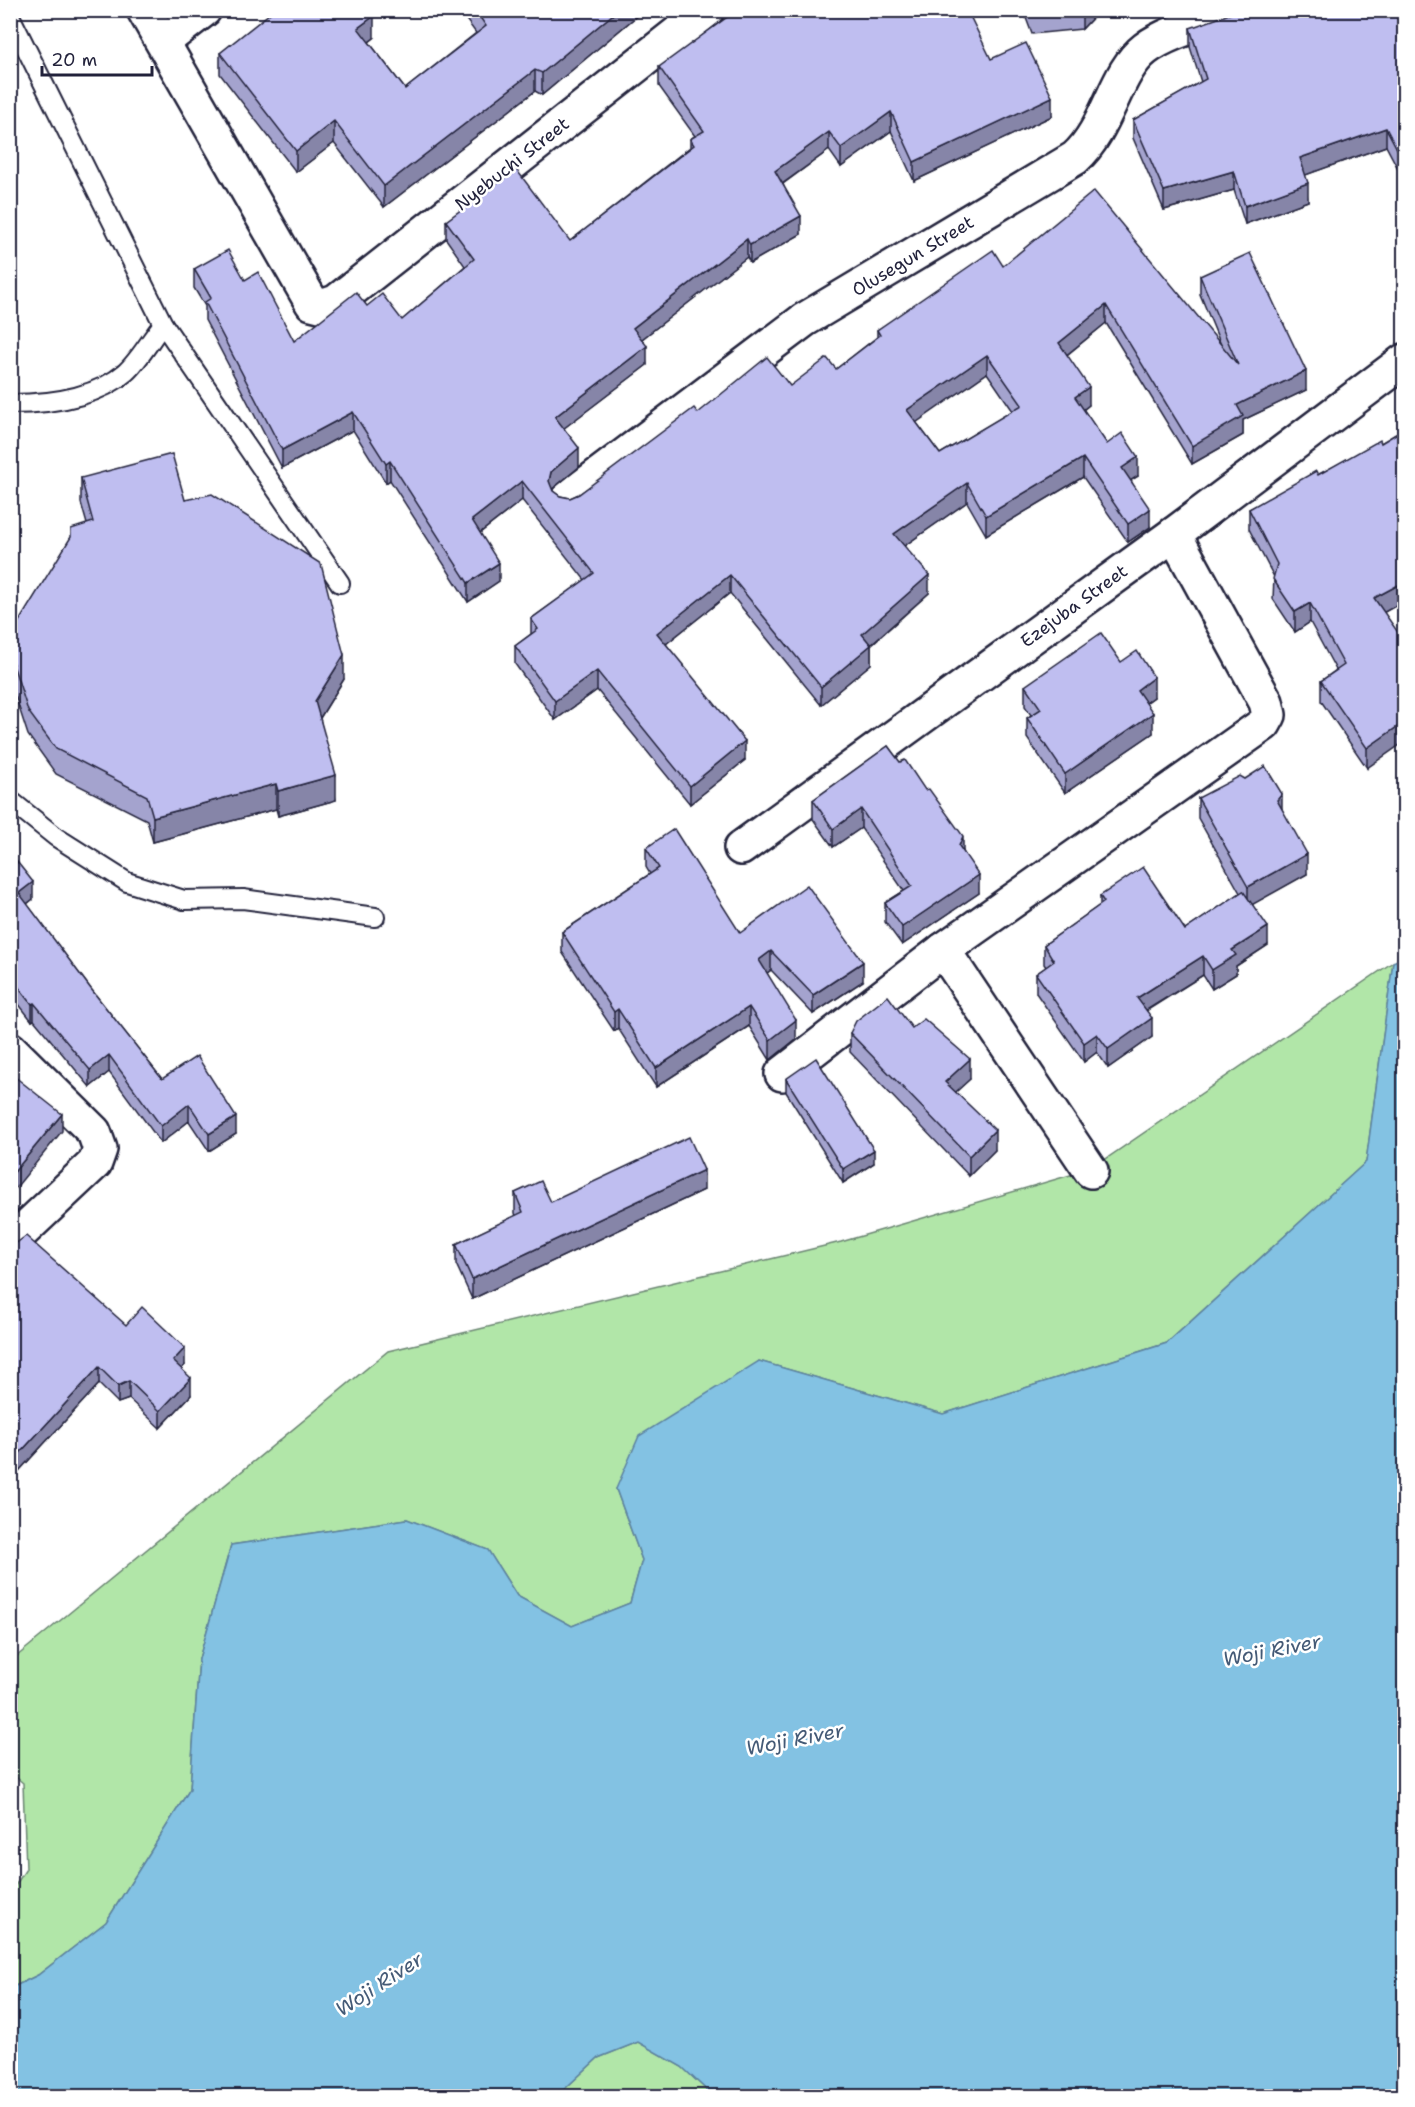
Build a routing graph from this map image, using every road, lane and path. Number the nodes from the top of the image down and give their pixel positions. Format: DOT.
graph roads {
  1 [pos="144,10"];
  2 [pos="204,10"];
  3 [pos="707,10"];
  4 [pos="1239,10"];
  5 [pos="10,16"];
  6 [pos="164,41"];
  7 [pos="163,324"];
  8 [pos="1404,361"];
  9 [pos="10,404"];
  10 [pos="568,498"];
  11 [pos="1174,534"];
  12 [pos="340,583"];
  13 [pos="10,800"];
  14 [pos="741,848"];
  15 [pos="375,917"];
  16 [pos="943,950"];
  17 [pos="10,1049"];
  18 [pos="782,1074"];
  19 [pos="1091,1171"];
  20 [pos="10,1243"];
  1 -- 6 [label="street"];
  2 -- 6 [label="street"];
  3 -- 6 [label="street, Nyebuchi Street"];
  4 -- 10 [label="street, Olusegun Street"];
  5 -- 7 [label="lane"];
  7 -- 9 [label="lane"];
  7 -- 12 [label="lane"];
  8 -- 11 [label="street, Ezejuba Street"];
  11 -- 14 [label="street, Ezejuba Street"];
  11 -- 16 [label="street"];
  13 -- 15 [label="lane"];
  16 -- 18 [label="street"];
  16 -- 19 [label="street"];
  17 -- 20 [label="street"];
}
